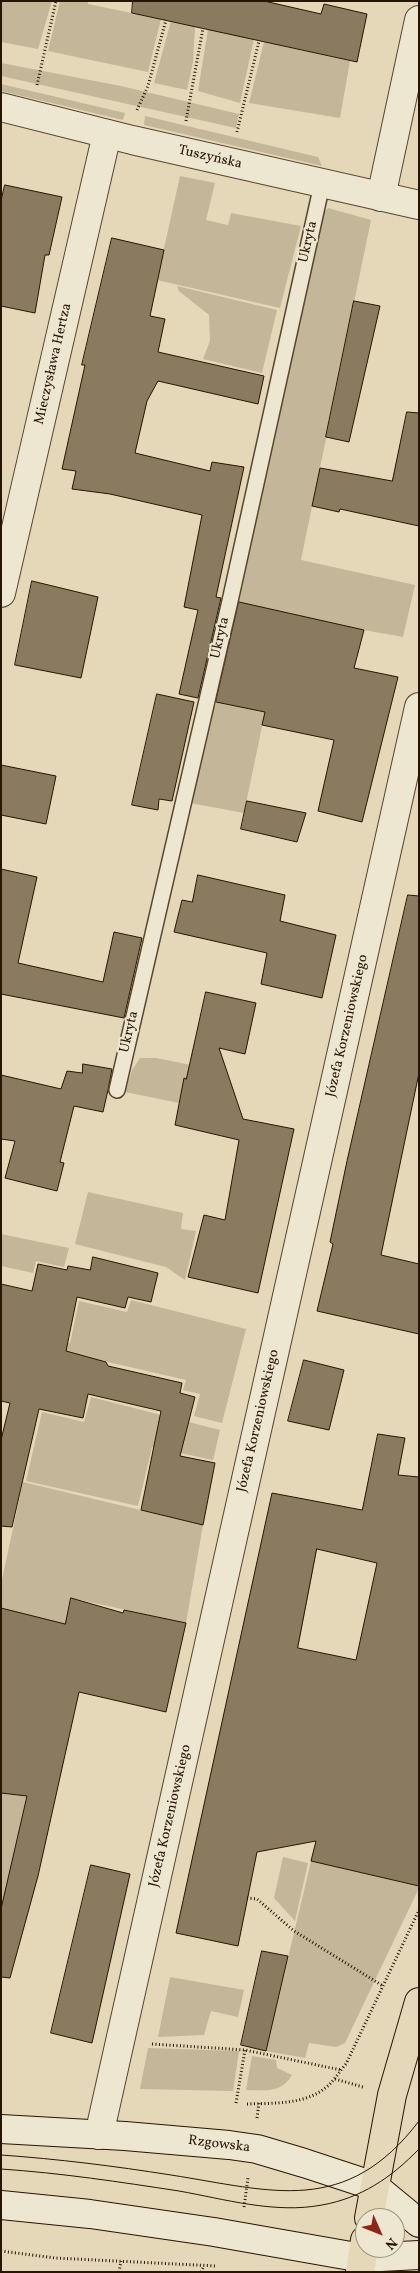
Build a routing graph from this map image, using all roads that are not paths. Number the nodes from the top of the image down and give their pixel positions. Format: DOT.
graph roads {
  1 [pos="419,20"];
  2 [pos="1,107"];
  3 [pos="107,134"];
  4 [pos="322,184"];
  5 [pos="381,197"];
  6 [pos="419,205"];
  7 [pos="1,593"];
  8 [pos="419,707"];
  9 [pos="117,1090"];
  10 [pos="419,2002"];
  11 [pos="1,2129"];
  12 [pos="99,2135"];
  13 [pos="374,2186"];
  14 [pos="1,2205"];
  15 [pos="371,2208"];
  16 [pos="419,2223"];
  17 [pos="405,2255"];
  18 [pos="419,2255"];
  19 [pos="355,2256"];
  1 -- 5 [label="street"];
  2 -- 3 [label="street, Tuszyńska"];
  3 -- 4 [label="street, Tuszyńska"];
  3 -- 7 [label="street, Mieczysława Hertza"];
  4 -- 5 [label="street, Tuszyńska"];
  4 -- 9 [label="lane, Ukryta"];
  5 -- 6 [label="street, Tuszyńska"];
  8 -- 12 [label="street, Józefa Korzeniowskiego"];
  10 -- 13 [label="main road"];
  11 -- 12 [label="street, Rzgowska"];
  12 -- 13 [label="street, Rzgowska"];
  13 -- 15 [label="main road"];
  13 -- 16 [label="street, Rzgowska"];
  14 -- 19 [label="street"];
  17 -- 18 [label="street"];
}
